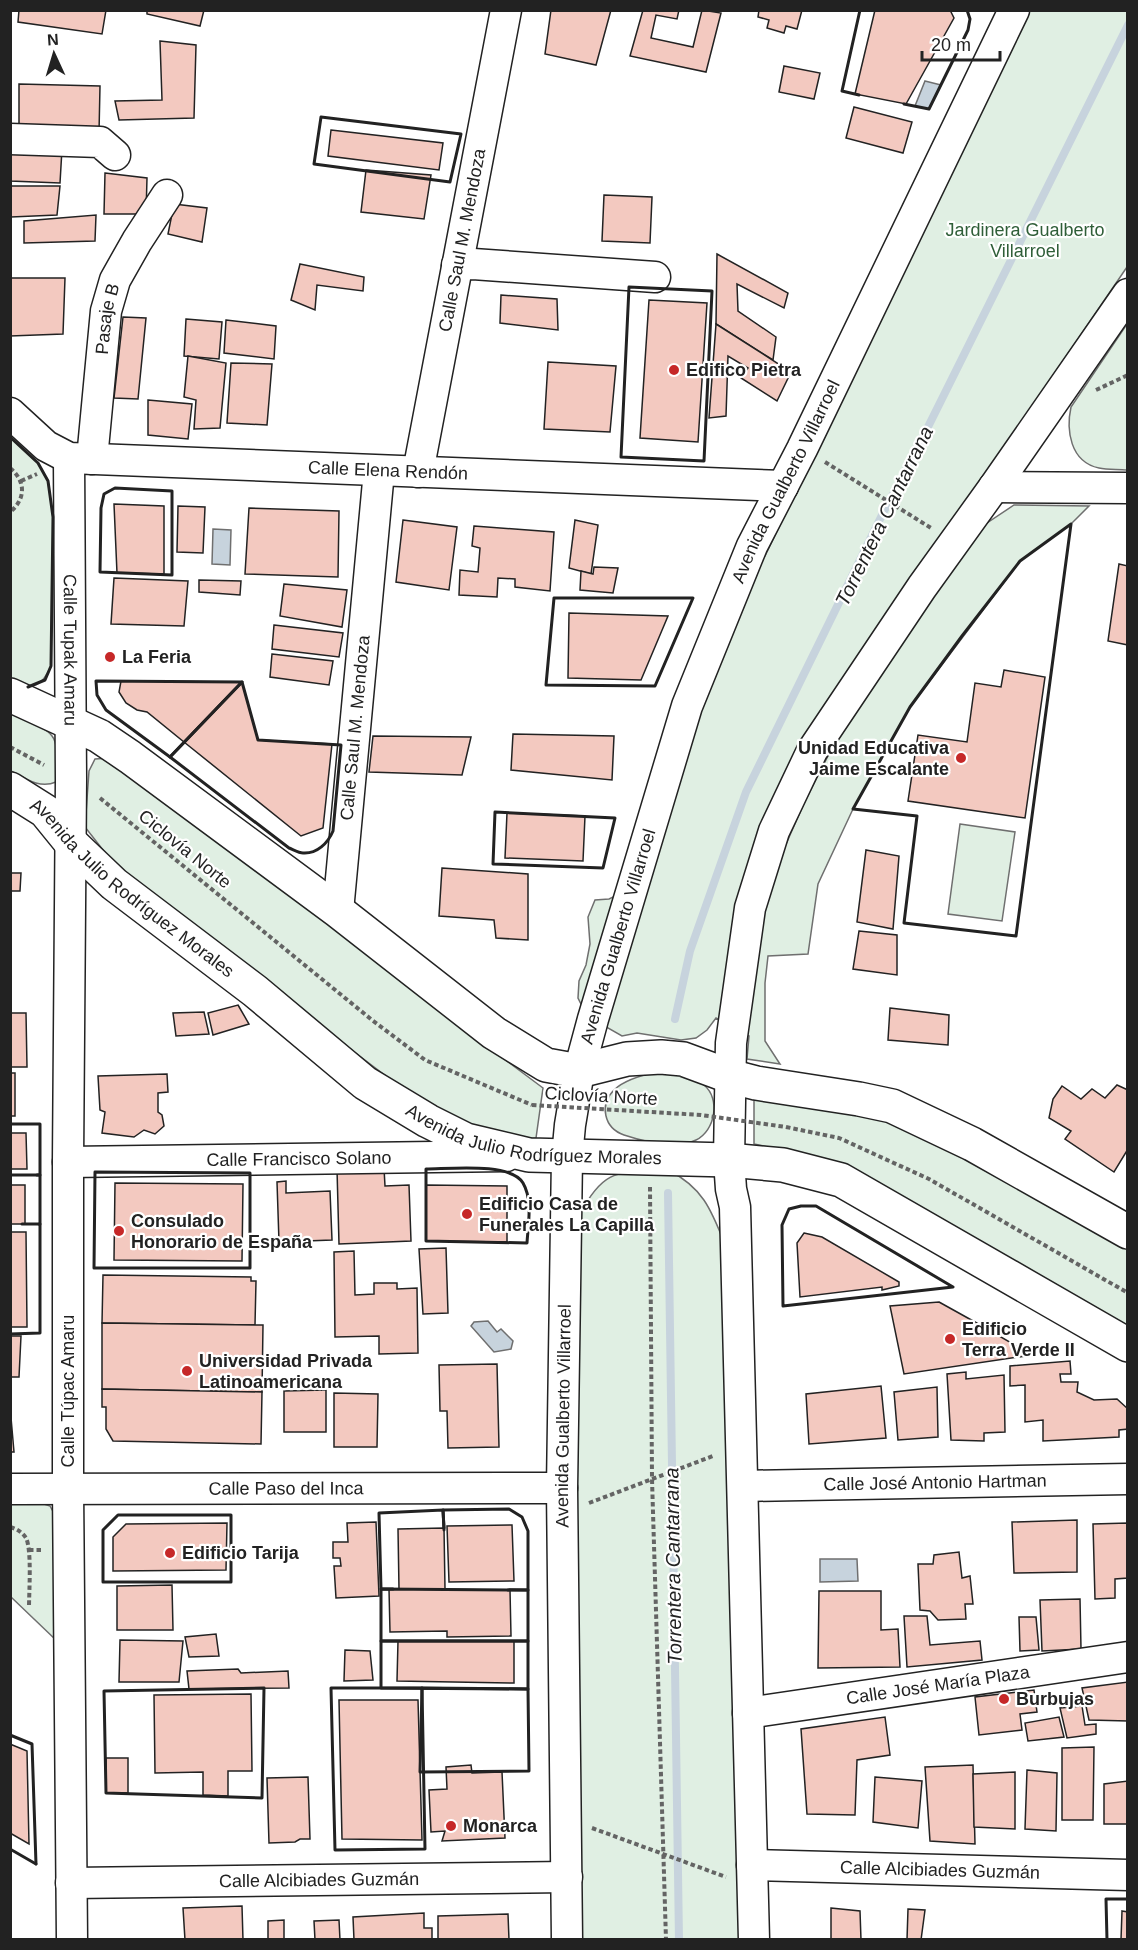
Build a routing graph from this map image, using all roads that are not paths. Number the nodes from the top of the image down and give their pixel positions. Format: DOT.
graph roads {
  1 [pos="506,10"];
  2 [pos="1014,10"];
  3 [pos="10,139"];
  4 [pos="115,155"];
  5 [pos="167,195"];
  6 [pos="457,265"];
  7 [pos="655,277"];
  8 [pos="1128,294"];
  9 [pos="10,413"];
  10 [pos="80,458"];
  11 [pos="379,471"];
  12 [pos="418,472"];
  13 [pos="783,486"];
  14 [pos="994,487"];
  15 [pos="1128,488"];
  16 [pos="10,695"];
  17 [pos="70,722"];
  18 [pos="10,789"];
  19 [pos="71,843"];
  20 [pos="338,911"];
  21 [pos="579,1071"];
  22 [pos="729,1076"];
  23 [pos="529,1155"];
  24 [pos="567,1157"];
  25 [pos="729,1160"];
  26 [pos="68,1162"];
  27 [pos="1128,1232"];
  28 [pos="1128,1345"];
  29 [pos="1128,1479"];
  30 [pos="743,1486"];
  31 [pos="68,1488"];
  32 [pos="10,1489"];
  33 [pos="573,1496"];
  34 [pos="1128,1657"];
  35 [pos="748,1713"];
  36 [pos="742,1873"];
  37 [pos="1128,1875"];
  38 [pos="567,1877"];
  39 [pos="71,1883"];
  40 [pos="72,1940"];
  41 [pos="567,1940"];
  42 [pos="754,1940"];
  1 -- 6 [label="street, Calle Saul M. Mendoza"];
  2 -- 13 [label="street, Avenida Gualberto Villarroel"];
  3 -- 4 [label="street"];
  5 -- 10 [label="street, Pasaje B"];
  6 -- 7 [label="street"];
  6 -- 12 [label="street, Calle Saul M. Mendoza"];
  8 -- 14 [label="street"];
  9 -- 10 [label="street, Calle Elena Rendón"];
  10 -- 11 [label="street, Calle Elena Rendón"];
  10 -- 17 [label="street, Calle Tupak Amaru"];
  11 -- 12 [label="street, Calle Elena Rendón"];
  11 -- 20 [label="street, Calle Saul M. Mendoza"];
  12 -- 13 [label="street, Calle Elena Rendón"];
  13 -- 21 [label="street, Avenida Gualberto Villarroel"];
  14 -- 15 [label="street"];
  14 -- 22 [label="street"];
  16 -- 17 [label="main road"];
  17 -- 19 [label="street, Calle Tupak Amaru"];
  17 -- 20 [label="main road"];
  18 -- 19 [label="main road, Avenida Julio Rodríguez Morales"];
  19 -- 23 [label="main road, Avenida Julio Rodríguez Morales"];
  19 -- 26 [label="street, Calle Túpac Amaru"];
  20 -- 21 [label="main road"];
  21 -- 22 [label="main road"];
  21 -- 24 [label="street, Avenida Gualberto Villarroel"];
  22 -- 25 [label="street"];
  22 -- 27 [label="main road"];
  23 -- 24 [label="main road, Avenida Julio Rodríguez Morales"];
  23 -- 26 [label="street, Calle Francisco Solano"];
  24 -- 25 [label="main road, Avenida Julio Rodríguez Morales"];
  24 -- 33 [label="street, Avenida Gualberto Villarroel"];
  25 -- 28 [label="main road, Avenida Julio Rodríguez Morales"];
  25 -- 30 [label="street"];
  26 -- 31 [label="street, Calle Túpac Amaru"];
  29 -- 30 [label="street, Calle José Antonio Hartman"];
  30 -- 35 [label="street"];
  31 -- 32 [label="street, Calle Paso del Inca"];
  31 -- 33 [label="street, Calle Paso del Inca"];
  31 -- 39 [label="street, Calle Túpac Amaru"];
  33 -- 38 [label="street, Avenida Gualberto Villarroel"];
  34 -- 35 [label="street, Calle José María Plaza"];
  35 -- 36 [label="street"];
  36 -- 37 [label="street, Calle Alcibiades Guzmán"];
  36 -- 42 [label="street"];
  38 -- 39 [label="street, Calle Alcibiades Guzmán"];
  38 -- 41 [label="street, Avenida Gualberto Villarroel"];
  39 -- 40 [label="street, Calle Túpac Amaru"];
}
